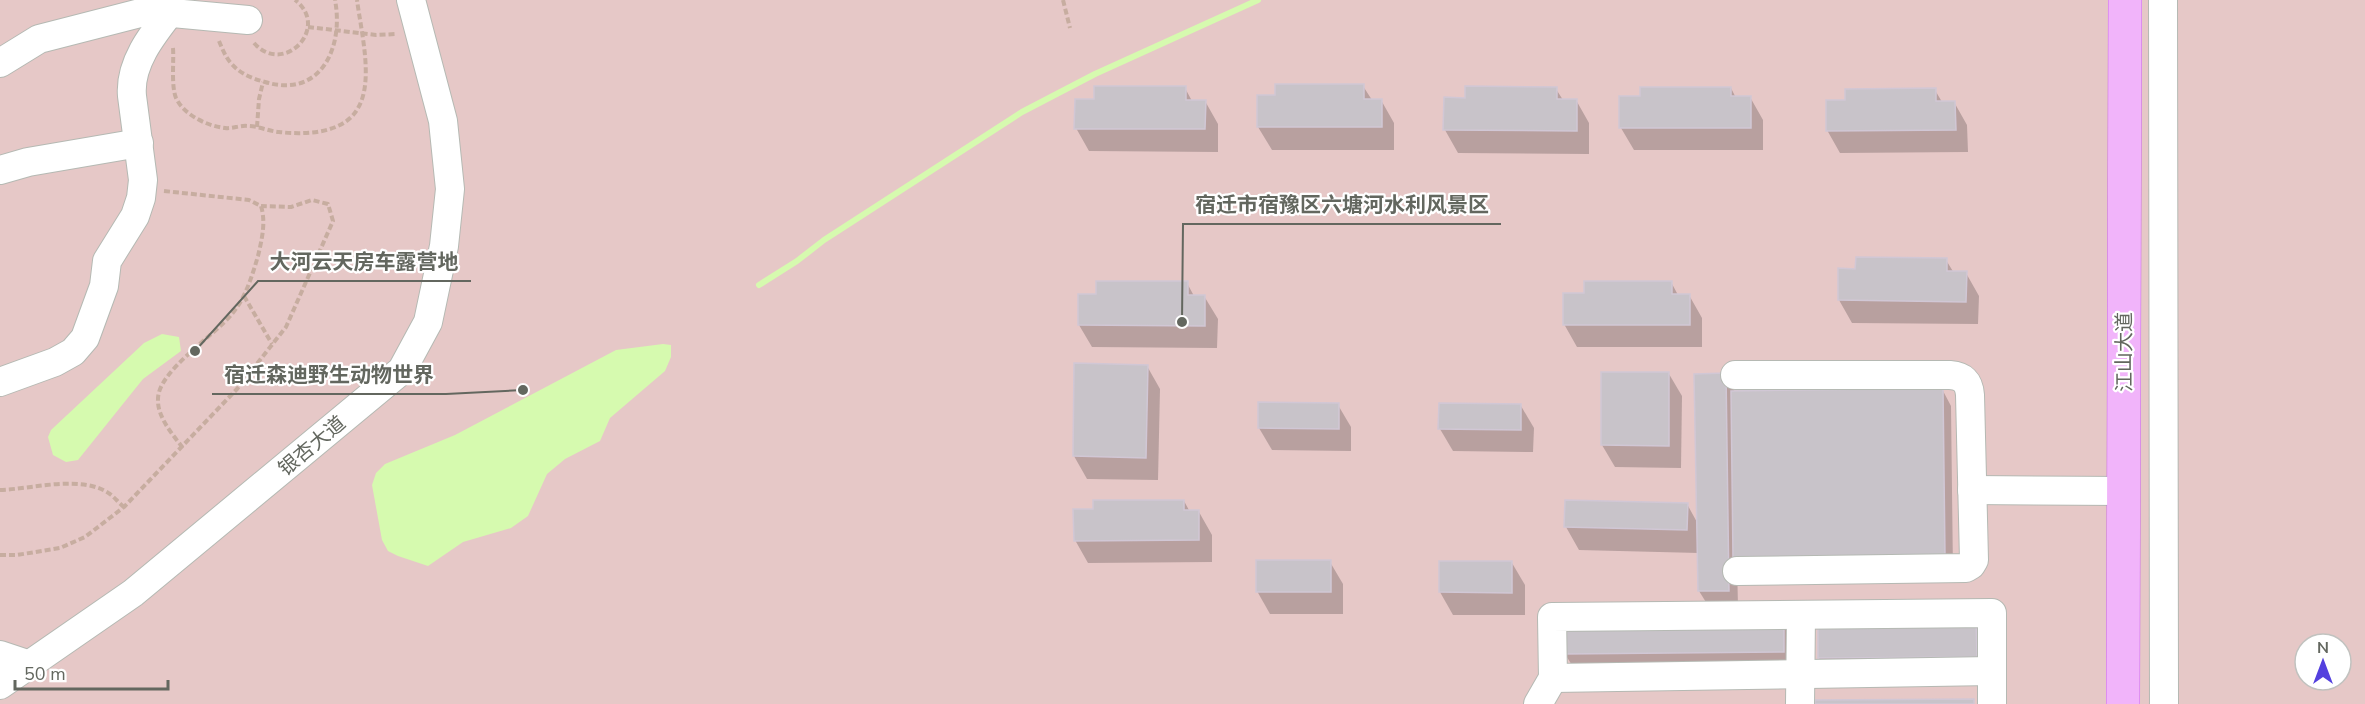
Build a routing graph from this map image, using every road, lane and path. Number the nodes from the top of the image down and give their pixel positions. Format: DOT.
graph roads {
  1 [pos="296,0"];
  2 [pos="335,0"];
  3 [pos="357,0"];
  4 [pos="411,0"];
  5 [pos="1063,0"];
  6 [pos="2125,0"];
  7 [pos="2163,0"];
  8 [pos="151,7"];
  9 [pos="213,16"];
  10 [pos="248,20"];
  11 [pos="308,27"];
  12 [pos="1070,28"];
  13 [pos="337,30"];
  14 [pos="361,33"];
  15 [pos="420,33"];
  16 [pos="0,63"];
  17 [pos="263,82"];
  18 [pos="257,127"];
  19 [pos="139,143"];
  20 [pos="0,170"];
  21 [pos="142,190"];
  22 [pos="261,206"];
  23 [pos="244,296"];
  24 [pos="272,344"];
  25 [pos="1735,375"];
  26 [pos="0,382"];
  27 [pos="183,448"];
  28 [pos="0,490"];
  29 [pos="1972,490"];
  30 [pos="2124,491"];
  31 [pos="124,507"];
  32 [pos="0,555"];
  33 [pos="1737,571"];
  34 [pos="1801,615"];
  35 [pos="0,655"];
  36 [pos="30,665"];
  37 [pos="1992,671"];
  38 [pos="1800,674"];
  39 [pos="1553,678"];
  40 [pos="0,685"];
  41 [pos="1538,704"];
  42 [pos="1800,704"];
  43 [pos="1992,704"];
  44 [pos="2123,704"];
  45 [pos="2164,704"];
  1 -- 11 [label="path"];
  2 -- 13 [label="path"];
  3 -- 14 [label="path"];
  4 -- 15 [label="street, 银杏大道"];
  5 -- 12 [label="path"];
  6 -- 30 [label="main road, 江山大道"];
  7 -- 45 [label="street"];
  8 -- 9 [label="street"];
  8 -- 16 [label="street"];
  8 -- 18 [label="path"];
  8 -- 19 [label="street"];
  9 -- 10 [label="street"];
  9 -- 17 [label="path"];
  10 -- 11 [label="path"];
  11 -- 13 [label="path"];
  13 -- 14 [label="path"];
  13 -- 17 [label="path"];
  14 -- 15 [label="path"];
  14 -- 18 [label="path"];
  15 -- 36 [label="street, 银杏大道"];
  17 -- 18 [label="path"];
  19 -- 20 [label="street"];
  19 -- 21 [label="street"];
  21 -- 22 [label="path"];
  21 -- 26 [label="street"];
  22 -- 23 [label="path"];
  22 -- 24 [label="path"];
  23 -- 24 [label="path"];
  23 -- 27 [label="path"];
  24 -- 27 [label="path"];
  25 -- 29 [label="street"];
  27 -- 31 [label="path"];
  28 -- 31 [label="path"];
  29 -- 30 [label="street"];
  29 -- 33 [label="street"];
  30 -- 44 [label="main road, 江山大道"];
  31 -- 32 [label="path"];
  34 -- 37 [label="street"];
  34 -- 38 [label="street"];
  34 -- 39 [label="street"];
  35 -- 36 [label="street"];
  36 -- 40 [label="street, 银杏大道"];
  37 -- 38 [label="street"];
  37 -- 43 [label="street"];
  38 -- 39 [label="street"];
  38 -- 42 [label="street"];
  39 -- 41 [label="street"];
}
